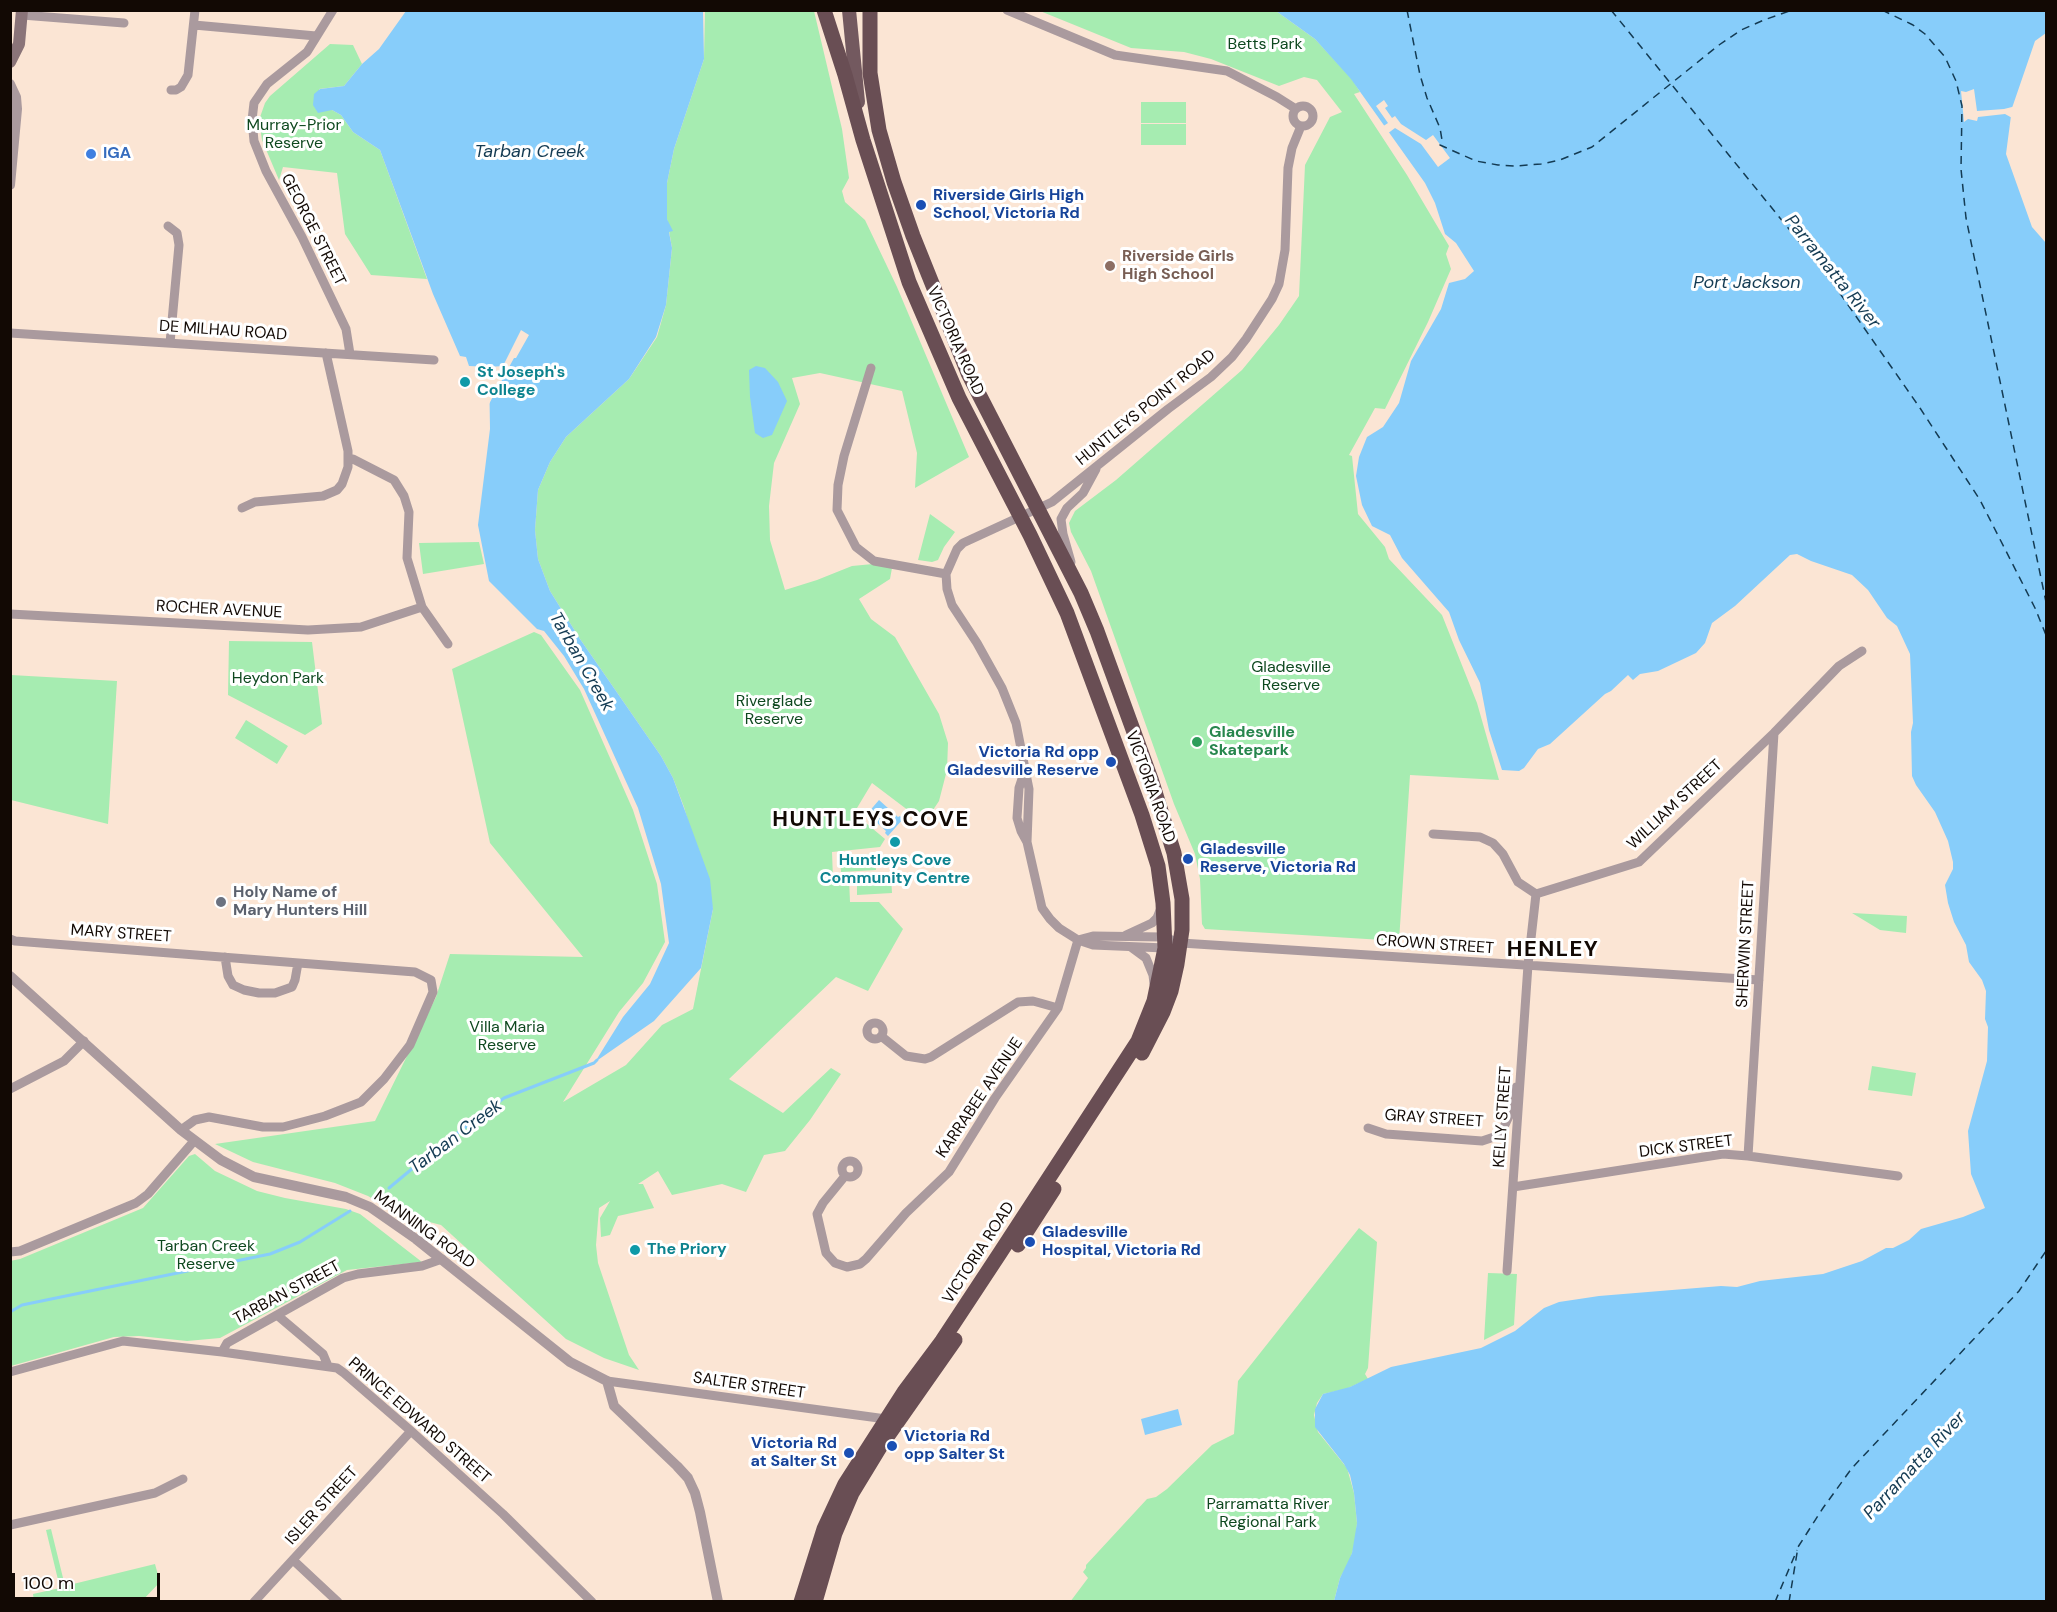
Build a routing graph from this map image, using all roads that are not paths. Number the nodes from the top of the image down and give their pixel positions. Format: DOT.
graph roads {
  1 [pos="108,10"];
  2 [pos="195,10"];
  3 [pos="333,10"];
  4 [pos="824,10"];
  5 [pos="849,10"];
  6 [pos="870,10"];
  7 [pos="1007,10"];
  8 [pos="22,13"];
  9 [pos="108,22"];
  10 [pos="124,23"];
  11 [pos="194,25"];
  12 [pos="316,36"];
  13 [pos="10,62"];
  14 [pos="10,84"];
  15 [pos="171,90"];
  16 [pos="1296,109"];
  17 [pos="1301,126"];
  18 [pos="872,166"];
  19 [pos="10,185"];
  20 [pos="168,226"];
  21 [pos="10,333"];
  22 [pos="170,343"];
  23 [pos="326,353"];
  24 [pos="350,354"];
  25 [pos="434,360"];
  26 [pos="871,368"];
  27 [pos="351,459"];
  28 [pos="1099,464"];
  29 [pos="242,508"];
  30 [pos="1038,510"];
  31 [pos="1020,518"];
  32 [pos="945,574"];
  33 [pos="1081,593"];
  34 [pos="422,607"];
  35 [pos="10,615"];
  36 [pos="448,644"];
  37 [pos="1862,651"];
  38 [pos="1774,734"];
  39 [pos="1432,834"];
  40 [pos="1161,881"];
  41 [pos="1536,894"];
  42 [pos="1121,937"];
  43 [pos="1078,940"];
  44 [pos="12,942"];
  45 [pos="1164,943"];
  46 [pos="1181,943"];
  47 [pos="1131,946"];
  48 [pos="225,957"];
  49 [pos="298,963"];
  50 [pos="1528,965"];
  51 [pos="10,976"];
  52 [pos="1759,980"];
  53 [pos="1154,1001"];
  54 [pos="1058,1008"];
  55 [pos="881,1036"];
  56 [pos="84,1041"];
  57 [pos="1521,1067"];
  58 [pos="10,1089"];
  59 [pos="1368,1128"];
  60 [pos="182,1130"];
  61 [pos="194,1141"];
  62 [pos="1748,1156"];
  63 [pos="845,1176"];
  64 [pos="1898,1176"];
  65 [pos="1513,1187"];
  66 [pos="10,1252"];
  67 [pos="442,1259"];
  68 [pos="1507,1271"];
  69 [pos="278,1315"];
  70 [pos="222,1352"];
  71 [pos="328,1366"];
  72 [pos="10,1372"];
  73 [pos="607,1381"];
  74 [pos="886,1419"];
  75 [pos="411,1431"];
  76 [pos="183,1479"];
  77 [pos="10,1525"];
  78 [pos="294,1560"];
  79 [pos="254,1602"];
  80 [pos="338,1602"];
  81 [pos="592,1602"];
  82 [pos="718,1602"];
  83 [pos="801,1602"];
  84 [pos="815,1602"];
  1 -- 9 [label="street"];
  2 -- 11 [label="street"];
  3 -- 12 [label="street, GEORGE STREET"];
  4 -- 18 [label="highway, VICTORIA ROAD"];
  5 -- 18 [label="main road"];
  6 -- 30 [label="highway, VICTORIA ROAD"];
  7 -- 16 [label="street"];
  8 -- 9 [label="street"];
  8 -- 13 [label="main road"];
  9 -- 10 [label="street"];
  11 -- 12 [label="street"];
  11 -- 15 [label="street"];
  12 -- 24 [label="street, GEORGE STREET"];
  14 -- 19 [label="street"];
  16 -- 17 [label="street"];
  16 -- 17 [label="street"];
  17 -- 28 [label="street, HUNTLEYS POINT ROAD"];
  18 -- 31 [label="highway, VICTORIA ROAD"];
  20 -- 22 [label="street"];
  21 -- 22 [label="street, DE MILHAU ROAD"];
  22 -- 23 [label="street, DE MILHAU ROAD"];
  23 -- 24 [label="street, DE MILHAU ROAD"];
  23 -- 27 [label="street"];
  24 -- 25 [label="street, DE MILHAU ROAD"];
  26 -- 32 [label="street"];
  27 -- 29 [label="street"];
  27 -- 34 [label="street"];
  28 -- 30 [label="street, HUNTLEYS POINT ROAD"];
  28 -- 33 [label="street"];
  30 -- 31 [label="street, HUNTLEYS POINT ROAD"];
  30 -- 33 [label="highway, VICTORIA ROAD"];
  31 -- 32 [label="street, HUNTLEYS POINT ROAD"];
  31 -- 40 [label="highway, VICTORIA ROAD"];
  32 -- 43 [label="street"];
  33 -- 46 [label="highway, VICTORIA ROAD"];
  34 -- 35 [label="street, ROCHER AVENUE"];
  34 -- 36 [label="street"];
  37 -- 38 [label="street, WILLIAM STREET"];
  38 -- 41 [label="street, WILLIAM STREET"];
  38 -- 52 [label="street, SHERWIN STREET"];
  39 -- 41 [label="street"];
  40 -- 42 [label="street"];
  40 -- 45 [label="highway, VICTORIA ROAD"];
  41 -- 50 [label="street"];
  42 -- 43 [label="street"];
  42 -- 45 [label="street"];
  43 -- 47 [label="street"];
  43 -- 54 [label="street, KARRABEE AVENUE"];
  44 -- 48 [label="street, MARY STREET"];
  45 -- 46 [label="street, CROWN STREET"];
  45 -- 47 [label="street"];
  45 -- 53 [label="highway, VICTORIA ROAD"];
  46 -- 50 [label="street, CROWN STREET"];
  46 -- 84 [label="highway, VICTORIA ROAD"];
  47 -- 53 [label="street"];
  48 -- 49 [label="street, MARY STREET"];
  48 -- 49 [label="street"];
  49 -- 60 [label="street, MARY STREET"];
  50 -- 52 [label="street, CROWN STREET"];
  50 -- 57 [label="street, KELLY STREET"];
  51 -- 56 [label="street, MANNING ROAD"];
  52 -- 62 [label="street, SHERWIN STREET"];
  53 -- 74 [label="highway, VICTORIA ROAD"];
  54 -- 55 [label="street"];
  54 -- 63 [label="street, KARRABEE AVENUE"];
  56 -- 58 [label="street"];
  56 -- 60 [label="street, MANNING ROAD"];
  57 -- 59 [label="street, GRAY STREET"];
  57 -- 65 [label="street, KELLY STREET"];
  60 -- 61 [label="street, MANNING ROAD"];
  61 -- 66 [label="street"];
  61 -- 67 [label="street, MANNING ROAD"];
  62 -- 64 [label="street, DICK STREET"];
  62 -- 65 [label="street, DICK STREET"];
  65 -- 68 [label="street, KELLY STREET"];
  67 -- 69 [label="street, TARBAN STREET"];
  67 -- 73 [label="street, MANNING ROAD"];
  69 -- 70 [label="street, TARBAN STREET"];
  69 -- 71 [label="street"];
  70 -- 71 [label="street, PRINCE EDWARD STREET"];
  70 -- 72 [label="street, PRINCE EDWARD STREET"];
  71 -- 75 [label="street, PRINCE EDWARD STREET"];
  73 -- 74 [label="street, SALTER STREET"];
  73 -- 82 [label="street"];
  74 -- 83 [label="highway, VICTORIA ROAD"];
  75 -- 78 [label="street, ISLER STREET"];
  75 -- 81 [label="street, PRINCE EDWARD STREET"];
  76 -- 77 [label="street"];
  78 -- 79 [label="street, ISLER STREET"];
  78 -- 80 [label="street"];
}
